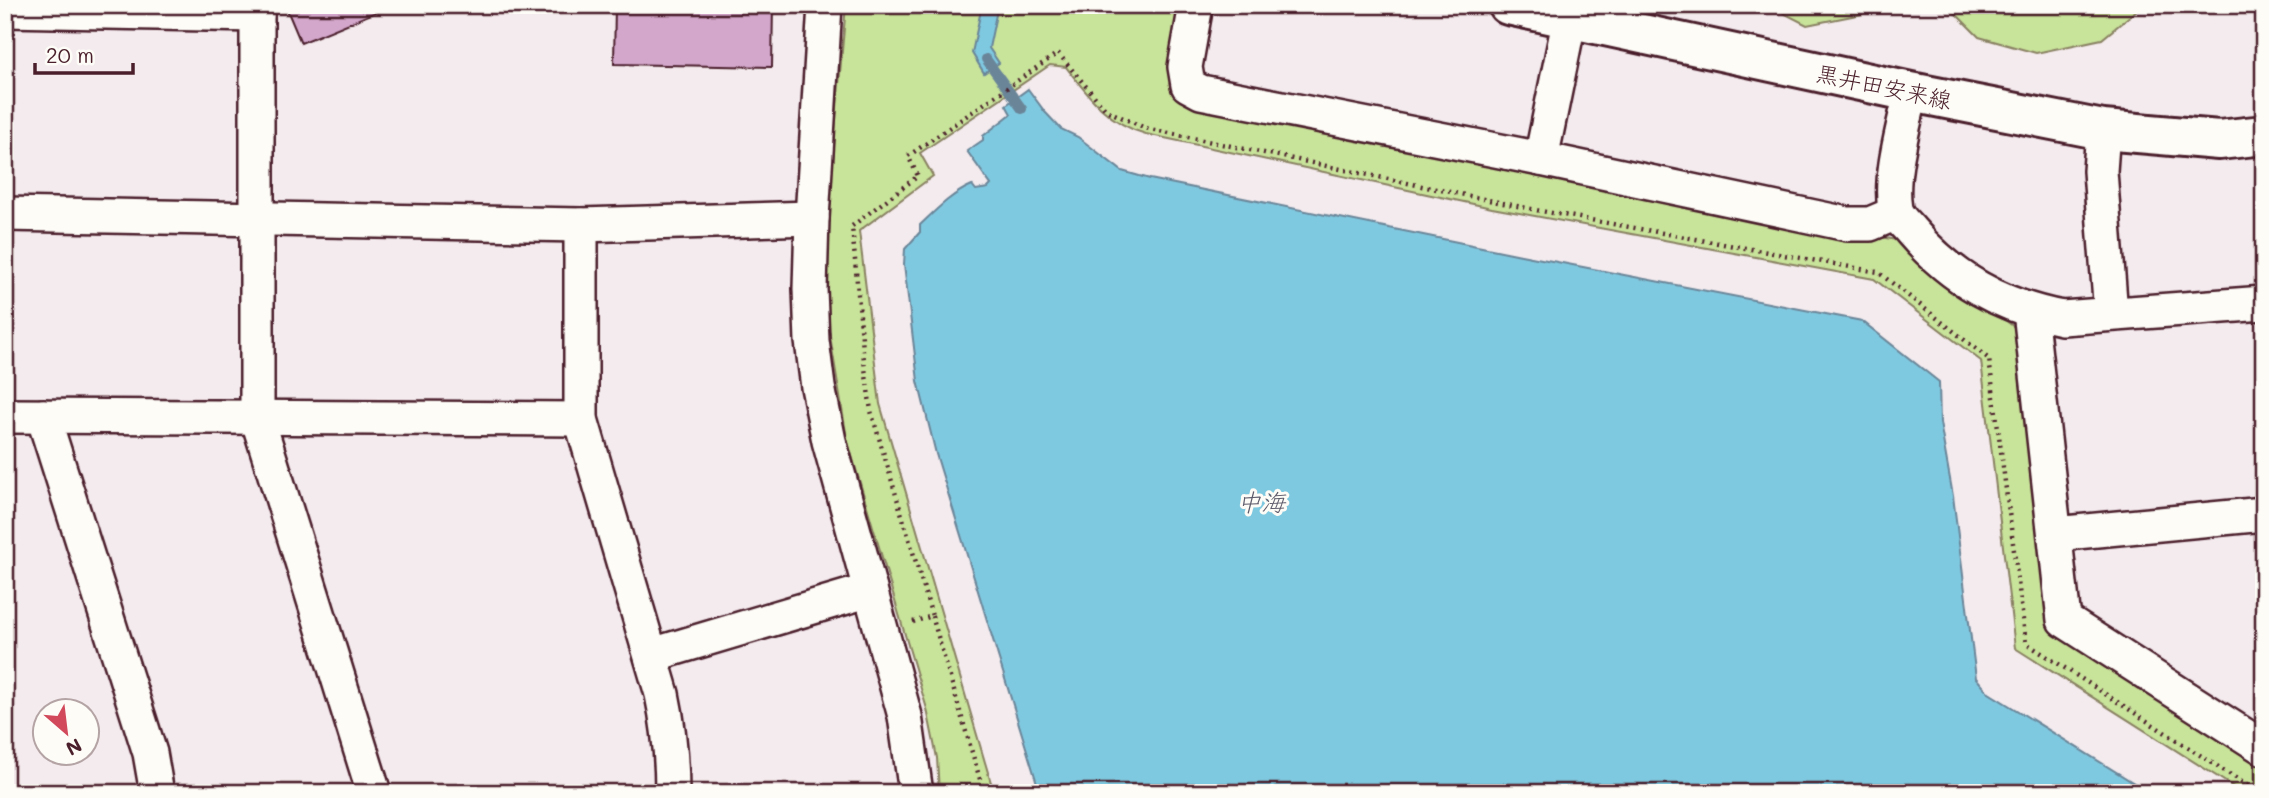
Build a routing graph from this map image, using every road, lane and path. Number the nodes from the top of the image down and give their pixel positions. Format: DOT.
graph roads {
  1 [pos="825,5"];
  2 [pos="1196,5"];
  3 [pos="1508,5"];
  4 [pos="5,10"];
  5 [pos="257,10"];
  6 [pos="1570,17"];
  7 [pos="1911,92"];
  8 [pos="2103,130"];
  9 [pos="2264,135"];
  10 [pos="1541,159"];
  11 [pos="1896,213"];
  12 [pos="5,214"];
  13 [pos="812,218"];
  14 [pos="258,219"];
  15 [pos="581,225"];
  16 [pos="2264,303"];
  17 [pos="2031,312"];
  18 [pos="2111,314"];
  19 [pos="5,416"];
  20 [pos="43,416"];
  21 [pos="257,417"];
  22 [pos="581,419"];
  23 [pos="2264,513"];
  24 [pos="2055,534"];
  25 [pos="870,590"];
  26 [pos="932,616"];
  27 [pos="882,631"];
  28 [pos="652,655"];
  29 [pos="2264,748"];
  30 [pos="2264,791"];
  31 [pos="157,793"];
  32 [pos="374,793"];
  33 [pos="672,793"];
  34 [pos="916,793"];
  35 [pos="984,793"];
  1 -- 13 [label="street"];
  2 -- 10 [label="street"];
  3 -- 6 [label="main road, 黒井田安来線"];
  4 -- 5 [label="street"];
  5 -- 14 [label="street"];
  6 -- 7 [label="main road, 黒井田安来線"];
  6 -- 10 [label="street"];
  7 -- 8 [label="main road, 黒井田安来線"];
  7 -- 11 [label="street"];
  8 -- 9 [label="main road, 黒井田安来線"];
  8 -- 18 [label="street"];
  10 -- 11 [label="street"];
  11 -- 17 [label="street"];
  12 -- 14 [label="street"];
  13 -- 15 [label="street"];
  13 -- 25 [label="street"];
  14 -- 15 [label="street"];
  14 -- 21 [label="street"];
  15 -- 22 [label="street"];
  16 -- 18 [label="street"];
  17 -- 18 [label="street"];
  17 -- 24 [label="street"];
  19 -- 20 [label="street"];
  20 -- 21 [label="street"];
  20 -- 31 [label="street"];
  21 -- 22 [label="street"];
  21 -- 32 [label="street"];
  22 -- 28 [label="street"];
  23 -- 24 [label="street"];
  24 -- 29 [label="street"];
  25 -- 27 [label="street"];
  25 -- 28 [label="street"];
  26 -- 27 [label="path"];
  26 -- 30 [label="path"];
  26 -- 35 [label="path"];
  27 -- 34 [label="street"];
  28 -- 33 [label="street"];
}
